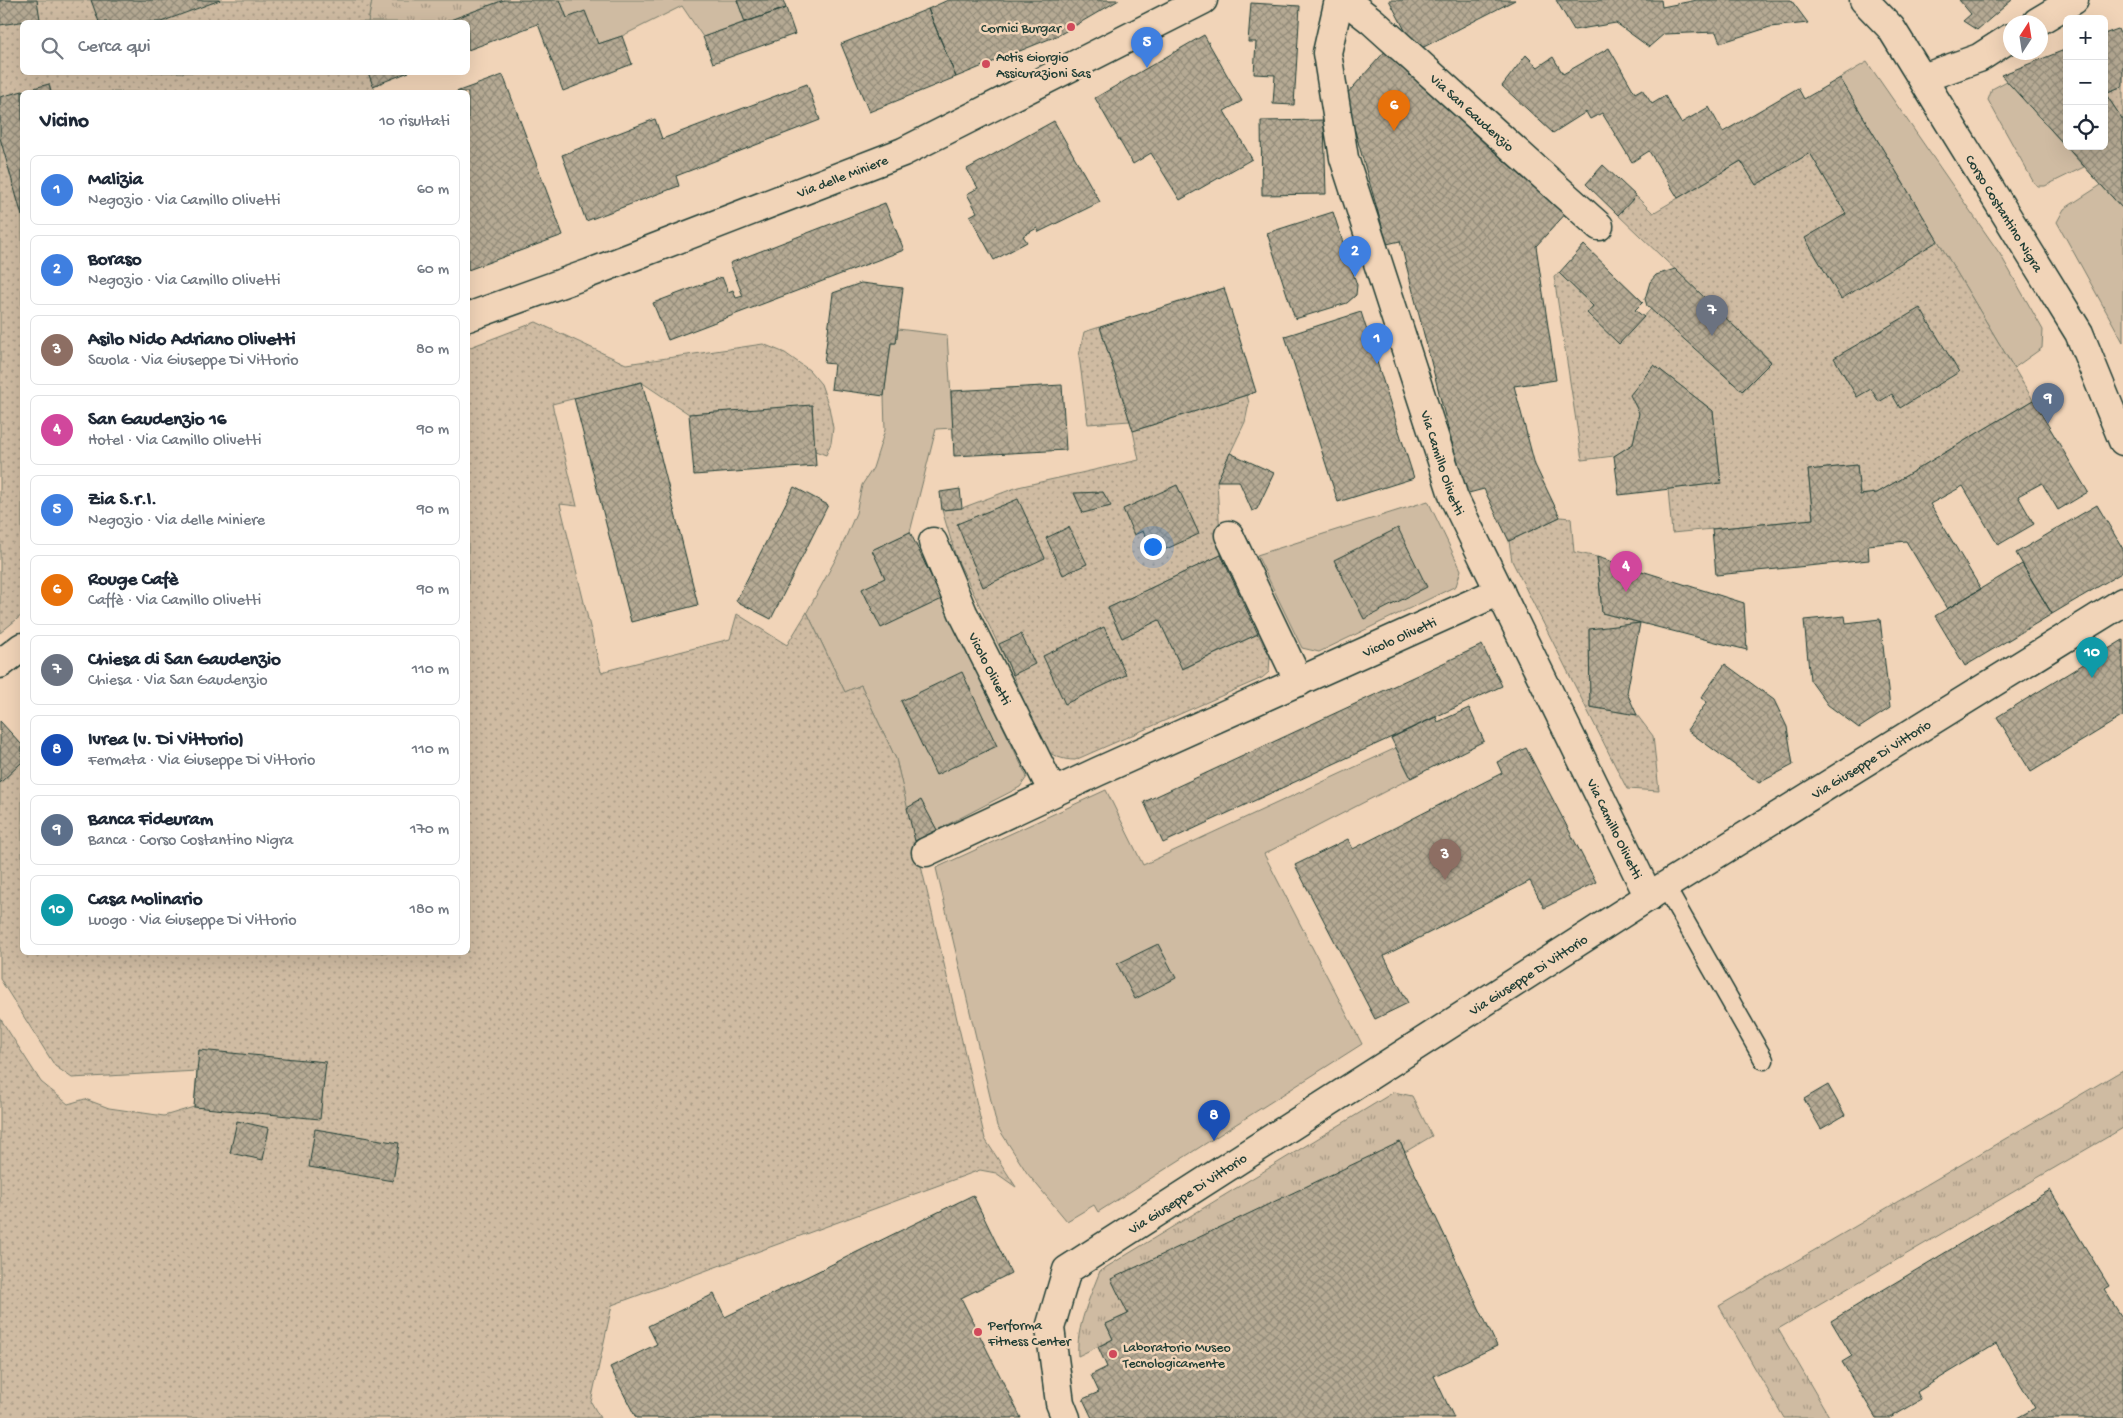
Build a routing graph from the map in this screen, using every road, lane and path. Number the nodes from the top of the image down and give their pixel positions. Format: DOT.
graph roads {
  1 [pos="1202,0"];
  2 [pos="1339,0"];
  3 [pos="1345,0"];
  4 [pos="1864,0"];
  5 [pos="2074,0"];
  6 [pos="2048,15"];
  7 [pos="2003,42"];
  8 [pos="1923,78"];
  9 [pos="1600,226"];
  10 [pos="470,316"];
  11 [pos="2123,441"];
  12 [pos="1229,535"];
  13 [pos="933,542"];
  14 [pos="1500,592"];
  15 [pos="2123,602"];
  16 [pos="20,649"];
  17 [pos="0,664"];
  18 [pos="1299,682"];
  19 [pos="1053,792"];
  20 [pos="926,852"];
  21 [pos="1657,892"];
  22 [pos="1764,1060"];
  23 [pos="1066,1418"];
  1 -- 10 [label="street, Via delle Miniere"];
  2 -- 14 [label="street, Via Camillo Olivetti"];
  3 -- 9 [label="street, Via San Gaudenzio"];
  4 -- 8 [label="street, Corso Costantino Nigra"];
  5 -- 6 [label="street"];
  7 -- 8 [label="street"];
  8 -- 11 [label="street, Corso Costantino Nigra"];
  12 -- 18 [label="street"];
  13 -- 19 [label="street, Vicolo Olivetti"];
  14 -- 18 [label="street, Vicolo Olivetti"];
  14 -- 21 [label="street, Via Camillo Olivetti"];
  15 -- 21 [label="street, Via Giuseppe Di Vittorio"];
  16 -- 17 [label="street"];
  18 -- 19 [label="street, Vicolo Olivetti"];
  19 -- 20 [label="street, Vicolo Olivetti"];
  21 -- 22 [label="lane"];
  21 -- 23 [label="street, Via Giuseppe Di Vittorio"];
}
